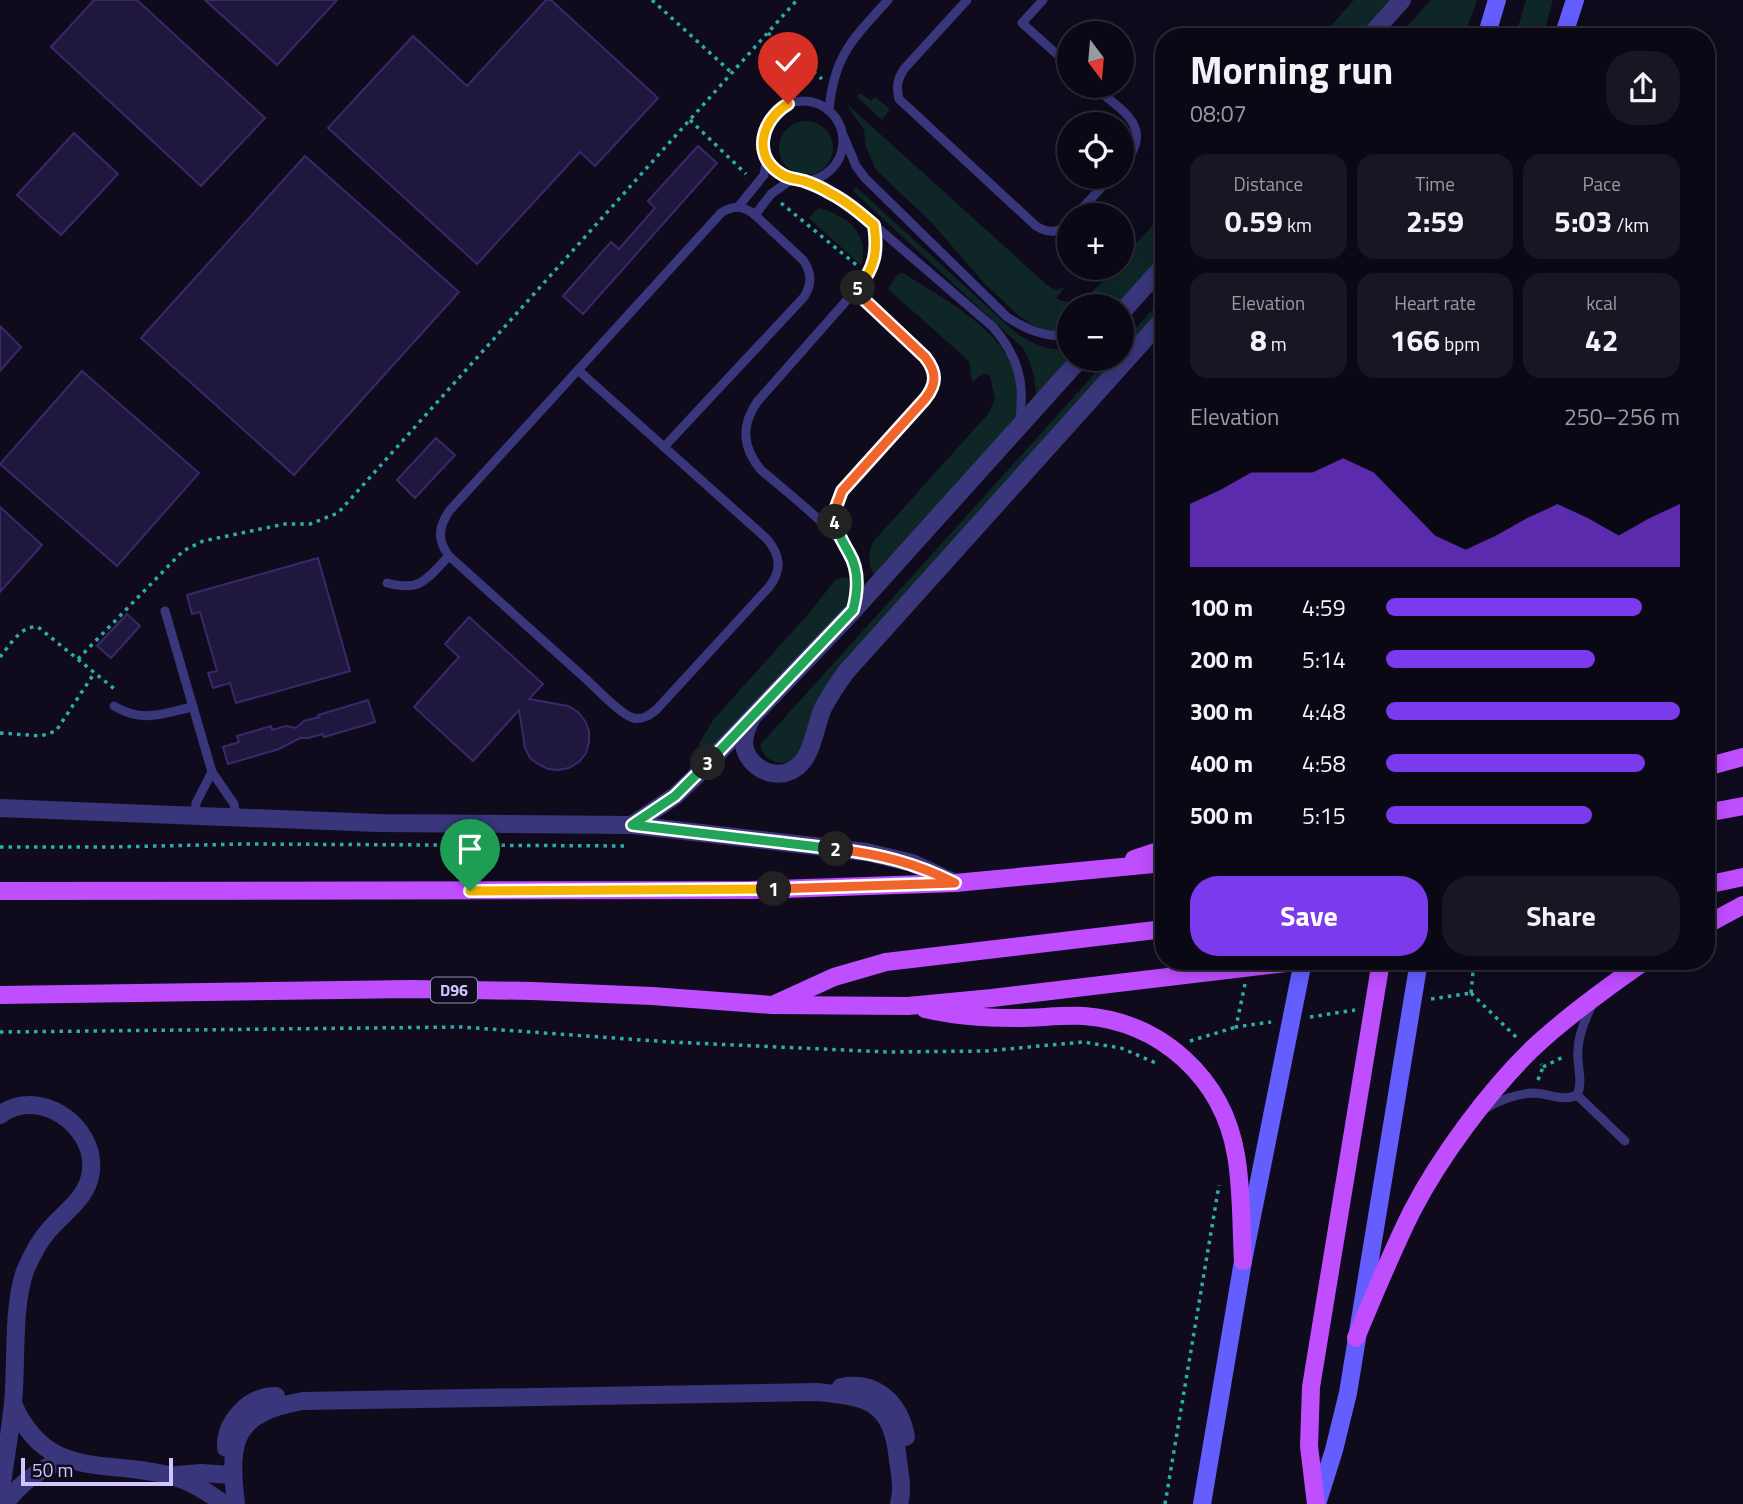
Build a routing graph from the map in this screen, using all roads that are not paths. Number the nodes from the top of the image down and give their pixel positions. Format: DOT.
graph roads {
  1 [pos="888,0"];
  2 [pos="967,0"];
  3 [pos="1043,0"];
  4 [pos="1402,0"];
  5 [pos="1497,0"];
  6 [pos="1575,0"];
  7 [pos="1377,28"];
  8 [pos="1489,28"];
  9 [pos="1566,28"];
  10 [pos="1057,54"];
  11 [pos="1106,98"];
  12 [pos="829,110"];
  13 [pos="1121,112"];
  14 [pos="1134,124"];
  15 [pos="844,137"];
  16 [pos="1134,150"];
  17 [pos="767,159"];
  18 [pos="792,179"];
  19 [pos="803,181"];
  20 [pos="1100,189"];
  21 [pos="1087,203"];
  22 [pos="738,206"];
  23 [pos="755,215"];
  24 [pos="874,225"];
  25 [pos="1057,231"];
  26 [pos="1155,275"];
  27 [pos="855,291"];
  28 [pos="1134,299"];
  29 [pos="1155,328"];
  30 [pos="1057,335"];
  31 [pos="578,370"];
  32 [pos="1069,371"];
  33 [pos="1018,428"];
  34 [pos="664,447"];
  35 [pos="840,540"];
  36 [pos="449,556"];
  37 [pos="387,583"];
  38 [pos="853,610"];
  39 [pos="164,611"];
  40 [pos="114,706"];
  41 [pos="192,707"];
  42 [pos="751,719"];
  43 [pos="1743,757"];
  44 [pos="1715,764"];
  45 [pos="212,772"];
  46 [pos="1743,806"];
  47 [pos="0,808"];
  48 [pos="1715,811"];
  49 [pos="195,816"];
  50 [pos="236,817"];
  51 [pos="632,825"];
  52 [pos="1155,852"];
  53 [pos="1155,864"];
  54 [pos="1104,870"];
  55 [pos="1743,877"];
  56 [pos="955,883"];
  57 [pos="1715,883"];
  58 [pos="0,891"];
  59 [pos="1743,905"];
  60 [pos="1715,920"];
  61 [pos="1155,930"];
  62 [pos="1224,970"];
  63 [pos="1301,970"];
  64 [pos="1379,970"];
  65 [pos="1417,970"];
  66 [pos="1632,970"];
  67 [pos="1601,992"];
  68 [pos="0,995"];
  69 [pos="772,1006"];
  70 [pos="908,1006"];
  71 [pos="1577,1095"];
  72 [pos="0,1115"];
  73 [pos="1476,1116"];
  74 [pos="1625,1141"];
  75 [pos="1243,1261"];
  76 [pos="1356,1338"];
  77 [pos="13,1404"];
  78 [pos="64,1459"];
  79 [pos="904,1465"];
  80 [pos="233,1475"];
  81 [pos="170,1476"];
  82 [pos="0,1498"];
  83 [pos="5,1504"];
  84 [pos="224,1504"];
  85 [pos="236,1504"];
  86 [pos="899,1504"];
  87 [pos="913,1504"];
  88 [pos="1202,1504"];
  89 [pos="1316,1504"];
  1 -- 12 [label="lane"];
  2 -- 25 [label="lane"];
  3 -- 10 [label="lane"];
  4 -- 7 [label="street"];
  5 -- 8 [label="main road"];
  6 -- 9 [label="main road"];
  11 -- 13 [label="lane"];
  12 -- 15 [label="lane"];
  12 -- 17 [label="lane"];
  14 -- 16 [label="lane"];
  15 -- 19 [label="lane"];
  15 -- 30 [label="lane"];
  17 -- 18 [label="lane"];
  17 -- 22 [label="lane"];
  18 -- 19 [label="lane"];
  18 -- 23 [label="lane"];
  19 -- 24 [label="lane"];
  20 -- 21 [label="lane"];
  22 -- 23 [label="lane"];
  22 -- 31 [label="lane"];
  23 -- 34 [label="lane"];
  24 -- 27 [label="lane"];
  24 -- 33 [label="lane"];
  26 -- 28 [label="street"];
  27 -- 35 [label="lane"];
  27 -- 35 [label="lane"];
  29 -- 42 [label="street"];
  31 -- 34 [label="lane"];
  31 -- 36 [label="lane"];
  32 -- 33 [label="street"];
  33 -- 38 [label="street"];
  34 -- 36 [label="lane"];
  35 -- 38 [label="lane"];
  36 -- 37 [label="lane"];
  38 -- 42 [label="street"];
  39 -- 41 [label="lane"];
  40 -- 41 [label="lane"];
  41 -- 45 [label="lane"];
  42 -- 51 [label="street"];
  43 -- 44 [label="main road"];
  45 -- 49 [label="lane"];
  45 -- 50 [label="lane"];
  46 -- 48 [label="main road"];
  47 -- 49 [label="street"];
  49 -- 50 [label="street"];
  50 -- 51 [label="street"];
  51 -- 56 [label="street"];
  52 -- 54 [label="main road"];
  53 -- 54 [label="main road"];
  54 -- 56 [label="main road"];
  55 -- 57 [label="main road"];
  56 -- 58 [label="main road"];
  59 -- 60 [label="main road"];
  61 -- 69 [label="main road"];
  62 -- 70 [label="main road"];
  63 -- 75 [label="main road"];
  64 -- 89 [label="main road"];
  65 -- 76 [label="main road"];
  66 -- 67 [label="main road"];
  67 -- 71 [label="lane"];
  67 -- 73 [label="main road"];
  68 -- 69 [label="main road, D96"];
  69 -- 70 [label="main road, D96"];
  70 -- 75 [label="main road"];
  71 -- 73 [label="lane"];
  71 -- 74 [label="lane"];
  72 -- 77 [label="street"];
  73 -- 76 [label="main road"];
  75 -- 88 [label="main road"];
  76 -- 89 [label="main road"];
  77 -- 78 [label="street"];
  77 -- 82 [label="street"];
  78 -- 81 [label="street"];
  78 -- 83 [label="street"];
  79 -- 80 [label="street"];
  79 -- 86 [label="street"];
  79 -- 87 [label="street"];
  80 -- 81 [label="street"];
  80 -- 85 [label="street"];
  81 -- 84 [label="street"];
}
